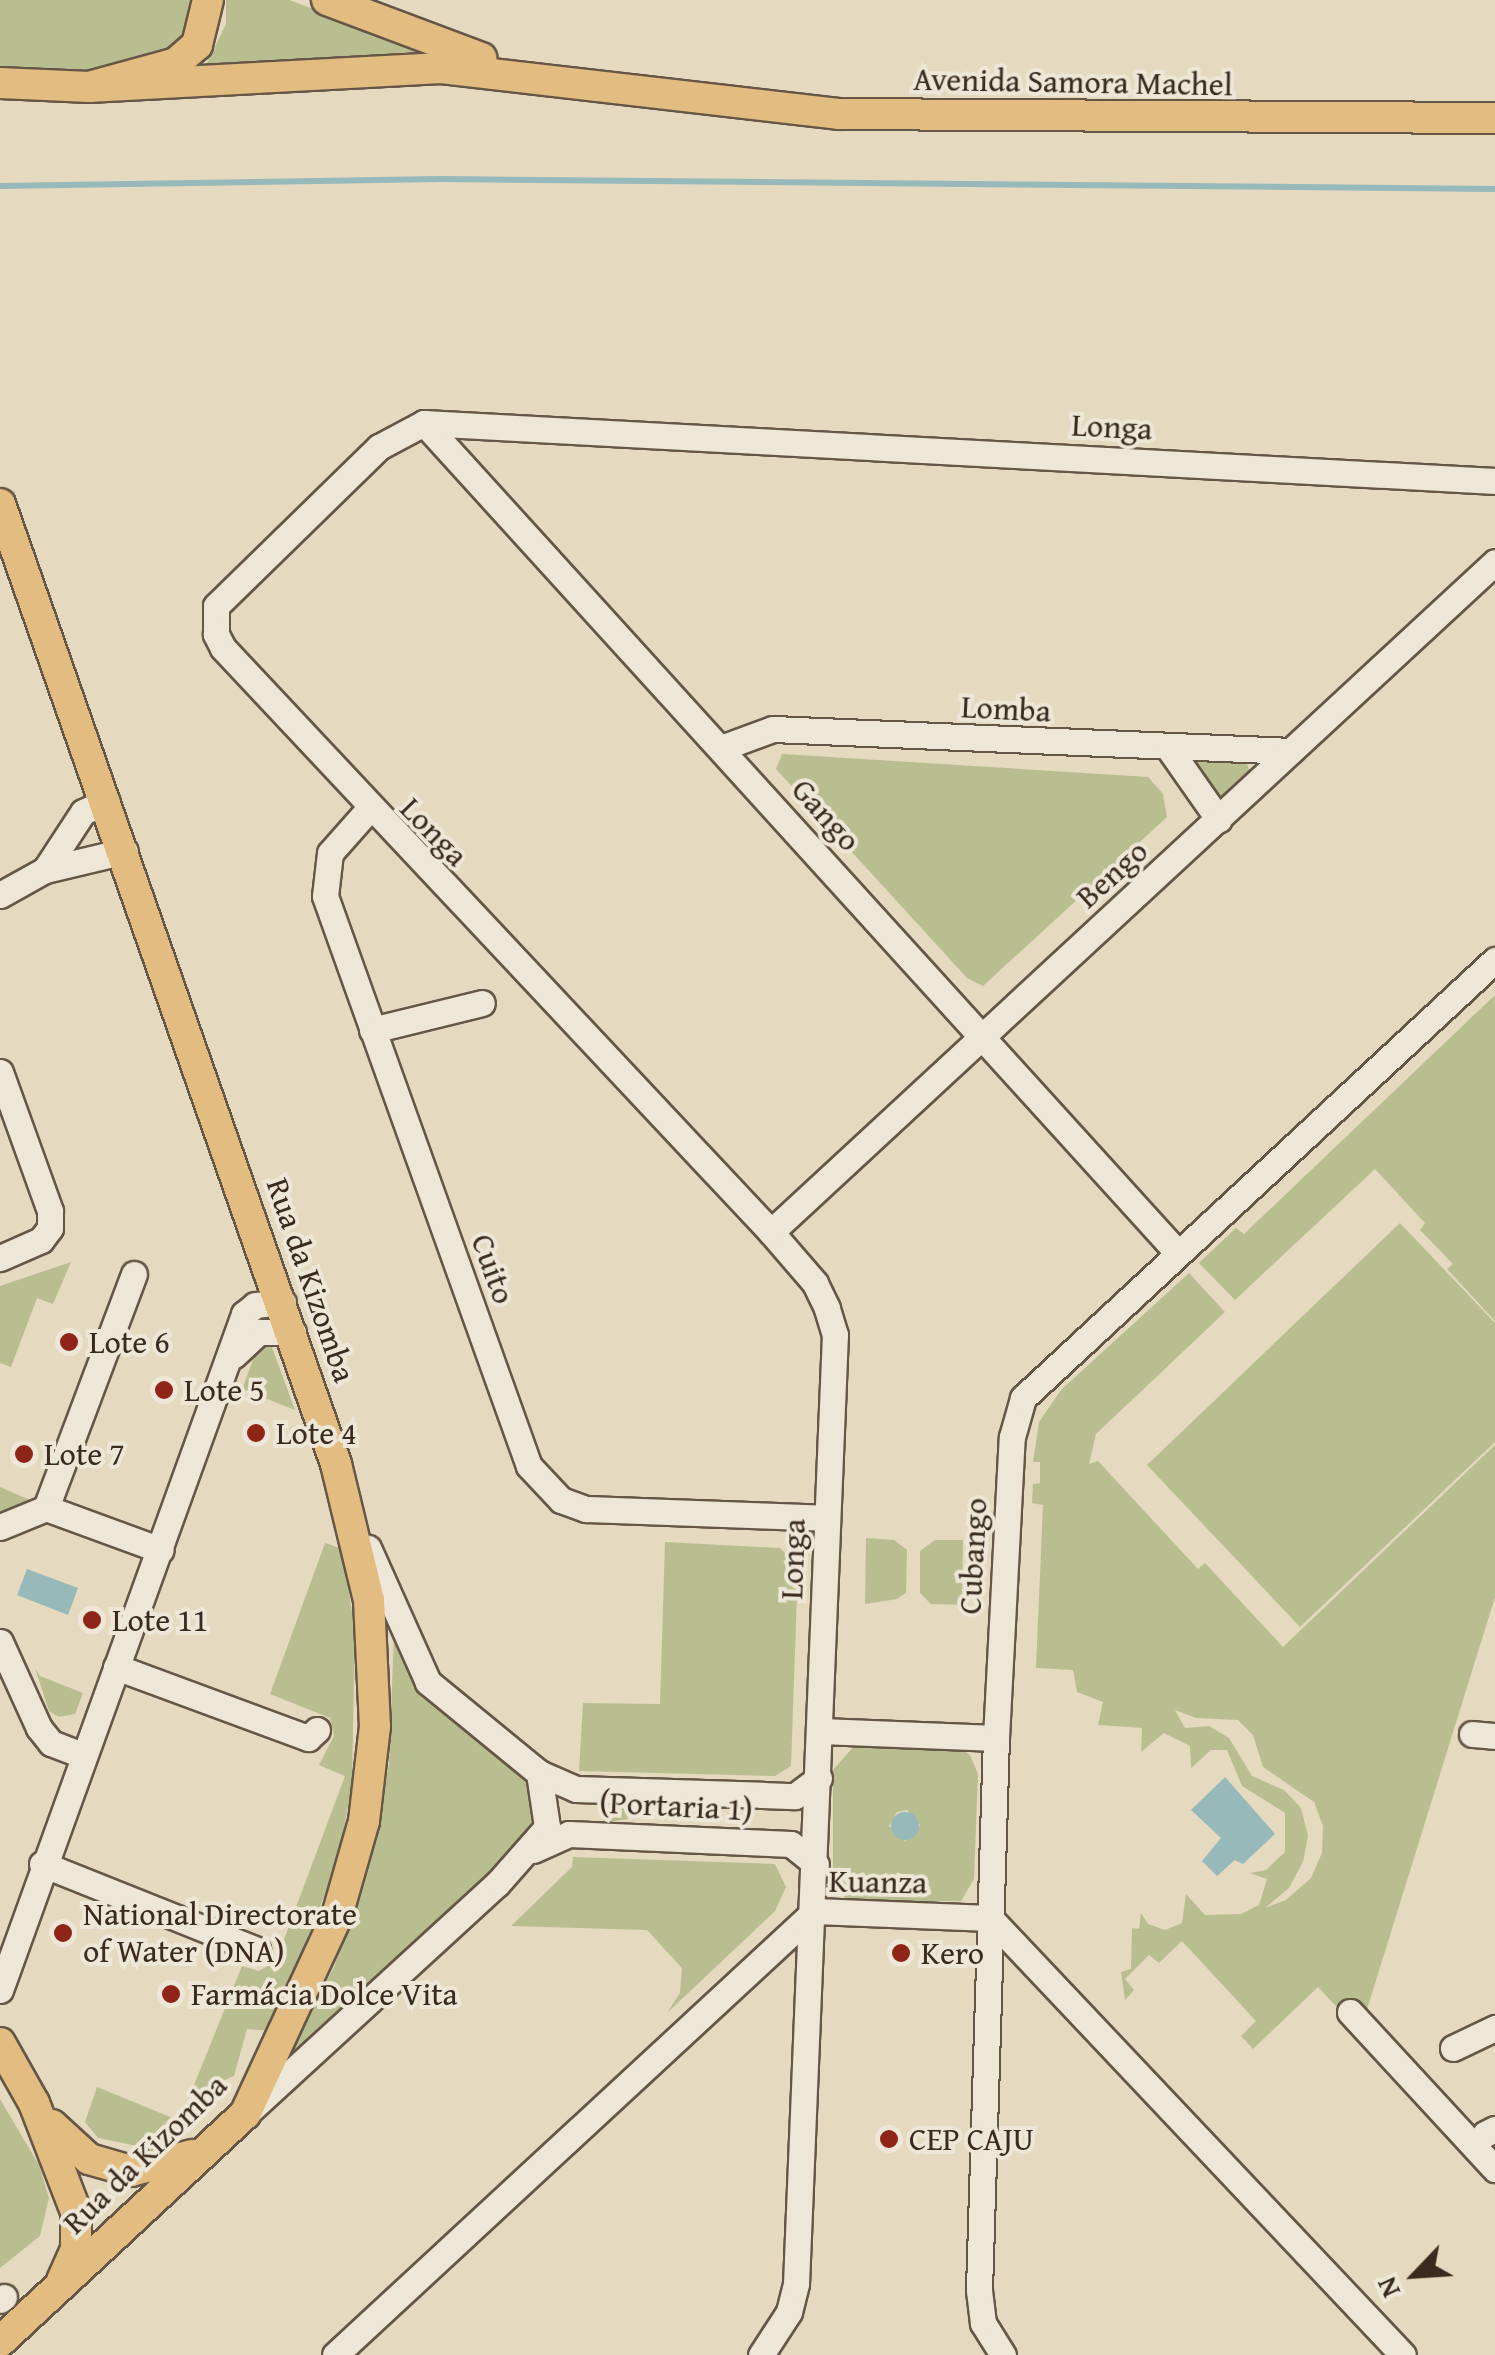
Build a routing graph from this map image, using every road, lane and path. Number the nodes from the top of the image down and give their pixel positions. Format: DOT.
graph roads {
  1 [pos="208,0"];
  2 [pos="327,0"];
  3 [pos="5,85"];
  4 [pos="89,87"];
  5 [pos="651,93"];
  6 [pos="1495,118"];
  7 [pos="424,423"];
  8 [pos="1495,481"];
  9 [pos="2,516"];
  10 [pos="1495,562"];
  11 [pos="721,748"];
  12 [pos="1170,750"];
  13 [pos="1291,751"];
  14 [pos="106,801"];
  15 [pos="368,810"];
  16 [pos="1219,820"];
  17 [pos="125,852"];
  18 [pos="45,870"];
  19 [pos="0,895"];
  20 [pos="1495,960"];
  21 [pos="482,1003"];
  22 [pos="372,1030"];
  23 [pos="982,1036"];
  24 [pos="0,1072"];
  25 [pos="772,1232"];
  26 [pos="1178,1253"];
  27 [pos="0,1258"];
  28 [pos="134,1274"];
  29 [pos="284,1302"];
  30 [pos="293,1332"];
  31 [pos="234,1355"];
  32 [pos="336,1464"];
  33 [pos="46,1508"];
  34 [pos="826,1518"];
  35 [pos="0,1527"];
  36 [pos="161,1550"];
  37 [pos="0,1642"];
  38 [pos="116,1667"];
  39 [pos="821,1732"];
  40 [pos="313,1734"];
  41 [pos="996,1738"];
  42 [pos="82,1755"];
  43 [pos="539,1773"];
  44 [pos="819,1778"];
  45 [pos="640,1792"];
  46 [pos="638,1837"];
  47 [pos="529,1853"];
  48 [pos="42,1864"];
  49 [pos="816,1864"];
  50 [pos="814,1911"];
  51 [pos="990,1918"];
  52 [pos="21,1919"];
  53 [pos="0,1945"];
  54 [pos="250,1947"];
  55 [pos="0,1990"];
  56 [pos="1350,2012"];
  57 [pos="1495,2028"];
  58 [pos="0,2043"];
  59 [pos="1453,2048"];
  60 [pos="34,2103"];
  61 [pos="245,2114"];
  62 [pos="206,2149"];
  63 [pos="1495,2169"];
  64 [pos="58,2287"];
  65 [pos="0,2342"];
  66 [pos="336,2355"];
  67 [pos="761,2355"];
  68 [pos="1003,2355"];
  69 [pos="1403,2355"];
  1 -- 4 [label="main road"];
  2 -- 5 [label="main road, Avenida Samora Machel"];
  3 -- 4 [label="main road"];
  4 -- 5 [label="main road, Avenida Samora Machel"];
  5 -- 6 [label="main road, Avenida Samora Machel"];
  7 -- 8 [label="street, Longa"];
  7 -- 11 [label="street, Gango"];
  7 -- 15 [label="street, Longa"];
  9 -- 14 [label="main road, Rua da Kizomba"];
  10 -- 13 [label="street, Bengo"];
  11 -- 12 [label="street, Lomba"];
  11 -- 23 [label="street, Gango"];
  12 -- 13 [label="street, Lomba"];
  12 -- 16 [label="street"];
  13 -- 16 [label="street, Bengo"];
  14 -- 17 [label="main road, Rua da Kizomba"];
  14 -- 18 [label="street"];
  15 -- 22 [label="street, Cuito"];
  15 -- 25 [label="street, Longa"];
  16 -- 23 [label="street, Bengo"];
  17 -- 18 [label="street"];
  17 -- 29 [label="main road, Rua da Kizomba"];
  18 -- 19 [label="street"];
  20 -- 26 [label="street, Cubango"];
  21 -- 22 [label="street"];
  22 -- 34 [label="street, Cuito"];
  23 -- 25 [label="street, Bengo"];
  23 -- 26 [label="street, Gango"];
  24 -- 27 [label="street"];
  25 -- 34 [label="street, Longa"];
  26 -- 41 [label="street, Cubango"];
  28 -- 33 [label="street"];
  29 -- 30 [label="main road, Rua da Kizomba"];
  29 -- 31 [label="street"];
  30 -- 31 [label="street"];
  30 -- 32 [label="main road, Rua da Kizomba"];
  31 -- 36 [label="street"];
  32 -- 43 [label="street, (Portaria 1)"];
  32 -- 61 [label="main road, Rua da Kizomba"];
  33 -- 35 [label="street"];
  33 -- 36 [label="street"];
  34 -- 39 [label="street, Longa"];
  36 -- 38 [label="street"];
  37 -- 42 [label="street"];
  38 -- 40 [label="street"];
  38 -- 42 [label="street"];
  39 -- 41 [label="street"];
  39 -- 44 [label="street, Longa"];
  41 -- 51 [label="street, Cubango"];
  42 -- 48 [label="street"];
  43 -- 45 [label="street, (Portaria 1)"];
  43 -- 47 [label="street"];
  44 -- 45 [label="street, (Portaria 1)"];
  44 -- 49 [label="street, Longa"];
  45 -- 46 [label="street"];
  46 -- 47 [label="street, (Portaria 1)"];
  46 -- 49 [label="street, (Portaria 1)"];
  47 -- 61 [label="street"];
  48 -- 52 [label="street"];
  48 -- 54 [label="street"];
  49 -- 50 [label="street, Longa"];
  50 -- 51 [label="street, Kuanza"];
  50 -- 66 [label="street, Kuanza"];
  50 -- 67 [label="street, Longa"];
  51 -- 68 [label="street, Cubango"];
  51 -- 69 [label="street"];
  52 -- 53 [label="street"];
  52 -- 55 [label="street"];
  56 -- 63 [label="street"];
  57 -- 59 [label="street"];
  58 -- 60 [label="main road"];
  60 -- 62 [label="main road"];
  60 -- 64 [label="main road"];
  61 -- 62 [label="main road, Rua da Kizomba"];
  62 -- 64 [label="main road, Rua da Kizomba"];
  64 -- 65 [label="main road, Rua da Kizomba"];
}
